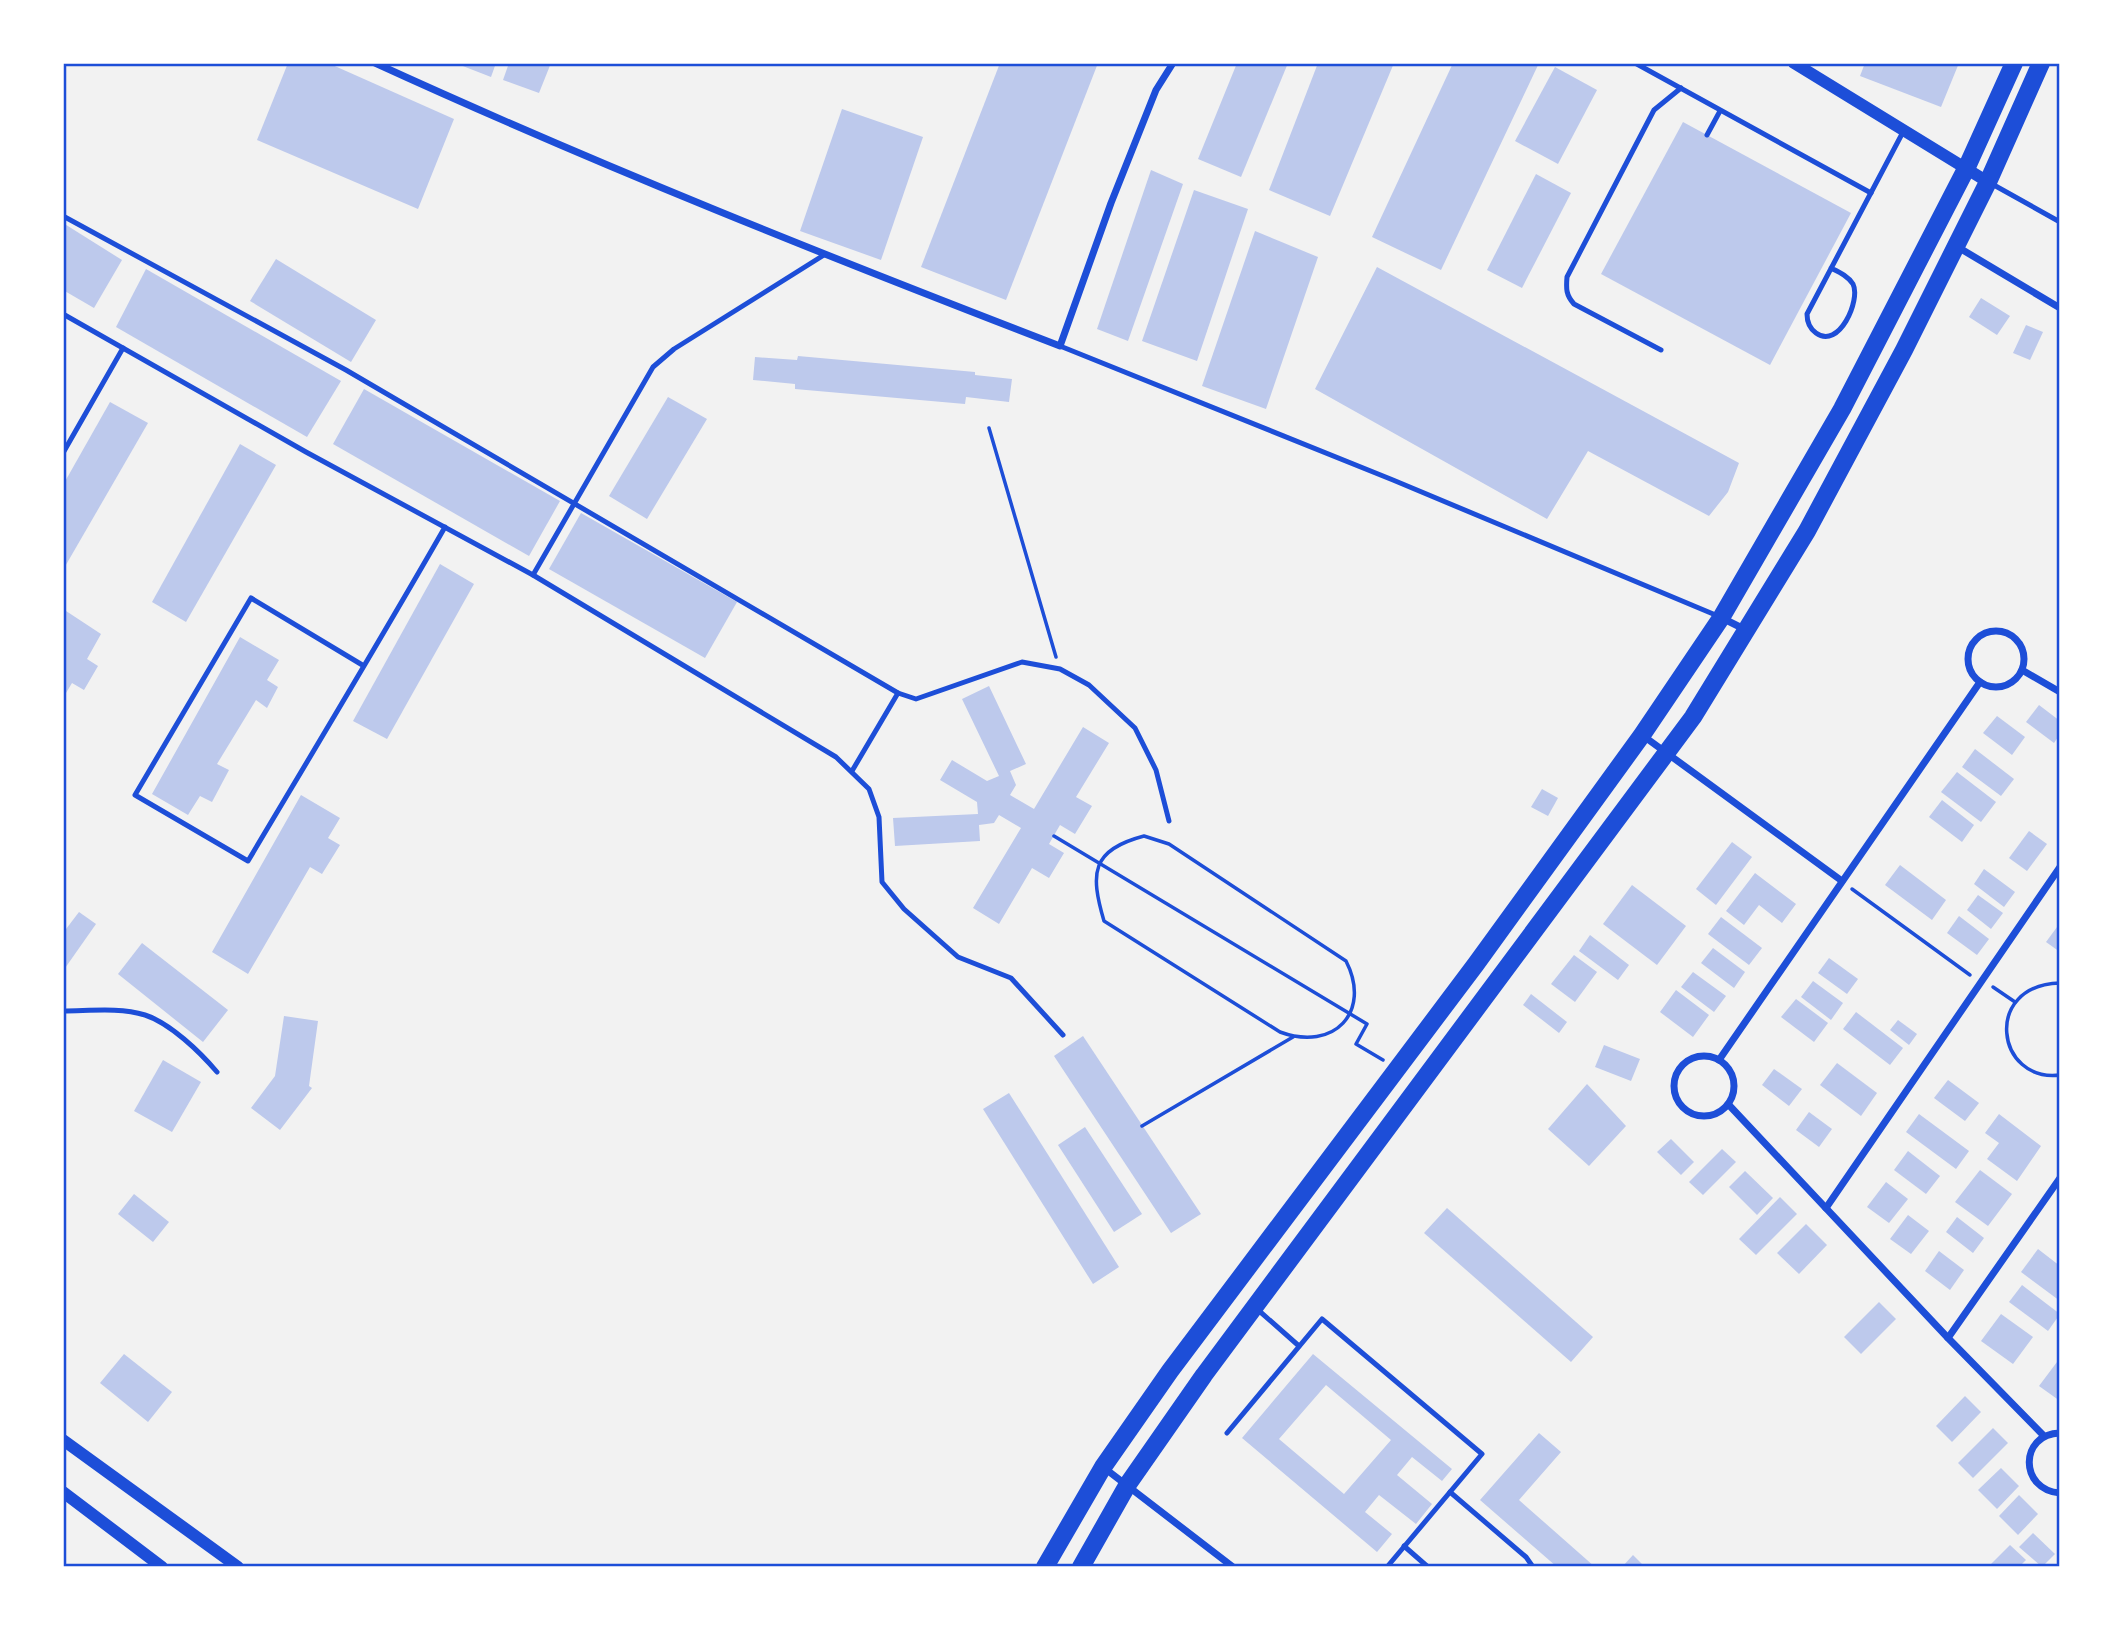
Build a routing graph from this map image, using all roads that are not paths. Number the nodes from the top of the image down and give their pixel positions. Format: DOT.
graph roads {
  1 [pos="375,63"];
  2 [pos="1173,63"];
  3 [pos="1635,63"];
  4 [pos="1794,63"];
  5 [pos="2014,63"];
  6 [pos="2041,63"];
  7 [pos="1681,88"];
  8 [pos="1720,111"];
  9 [pos="1904,130"];
  10 [pos="1707,135"];
  11 [pos="1966,169"];
  12 [pos="1988,182"];
  13 [pos="1871,193"];
  14 [pos="63,216"];
  15 [pos="2060,222"];
  16 [pos="1956,246"];
  17 [pos="824,256"];
  18 [pos="1831,268"];
  19 [pos="2060,308"];
  20 [pos="63,314"];
  21 [pos="1060,346"];
  22 [pos="123,348"];
  23 [pos="1661,350"];
  24 [pos="63,453"];
  25 [pos="573,503"];
  26 [pos="445,527"];
  27 [pos="533,575"];
  28 [pos="1721,618"];
  29 [pos="1747,630"];
  30 [pos="364,666"];
  31 [pos="2022,670"];
  32 [pos="1980,682"];
  33 [pos="2060,692"];
  34 [pos="898,693"];
  35 [pos="1642,735"];
  36 [pos="1667,753"];
  37 [pos="852,771"];
  38 [pos="1169,821"];
  39 [pos="2060,867"];
  40 [pos="1842,881"];
  41 [pos="63,1012"];
  42 [pos="1063,1035"];
  43 [pos="1719,1060"];
  44 [pos="217,1072"];
  45 [pos="1728,1104"];
  46 [pos="2060,1178"];
  47 [pos="1826,1208"];
  48 [pos="1254,1306"];
  49 [pos="1948,1338"];
  50 [pos="1299,1346"];
  51 [pos="1227,1433"];
  52 [pos="2060,1433"];
  53 [pos="2044,1436"];
  54 [pos="63,1440"];
  55 [pos="1103,1467"];
  56 [pos="1128,1484"];
  57 [pos="63,1492"];
  58 [pos="1450,1492"];
  59 [pos="2060,1493"];
  60 [pos="1404,1546"];
  61 [pos="162,1567"];
  62 [pos="238,1567"];
  63 [pos="1045,1567"];
  64 [pos="1081,1567"];
  65 [pos="1233,1567"];
  66 [pos="1387,1567"];
  67 [pos="1428,1567"];
  68 [pos="1533,1567"];
  1 -- 17 [label="street"];
  2 -- 21 [label="street"];
  3 -- 7 [label="lane"];
  4 -- 9 [label="street"];
  5 -- 11 [label="main road"];
  6 -- 12 [label="main road"];
  7 -- 8 [label="lane"];
  7 -- 23 [label="lane"];
  8 -- 10 [label="lane"];
  8 -- 13 [label="lane"];
  9 -- 11 [label="street"];
  9 -- 13 [label="lane"];
  11 -- 12 [label="street"];
  11 -- 28 [label="main road"];
  12 -- 15 [label="lane"];
  12 -- 16 [label="main road"];
  13 -- 18 [label="lane"];
  14 -- 25 [label="lane"];
  16 -- 19 [label="street"];
  16 -- 29 [label="main road"];
  17 -- 21 [label="street"];
  17 -- 25 [label="lane"];
  18 -- 18 [label="lane"];
  20 -- 22 [label="lane"];
  21 -- 28 [label="lane"];
  22 -- 24 [label="lane"];
  22 -- 26 [label="lane"];
  25 -- 27 [label="lane"];
  25 -- 34 [label="lane"];
  26 -- 27 [label="lane"];
  26 -- 30 [label="lane"];
  27 -- 37 [label="lane"];
  28 -- 29 [label="street"];
  28 -- 35 [label="main road"];
  29 -- 36 [label="main road"];
  30 -- 30 [label="lane"];
  31 -- 32 [label="street"];
  31 -- 32 [label="street"];
  31 -- 33 [label="street"];
  32 -- 40 [label="street"];
  34 -- 37 [label="lane"];
  34 -- 38 [label="lane"];
  35 -- 36 [label="street"];
  35 -- 55 [label="main road"];
  36 -- 40 [label="street"];
  36 -- 48 [label="main road"];
  37 -- 42 [label="lane"];
  39 -- 47 [label="street"];
  40 -- 43 [label="street"];
  41 -- 44 [label="lane"];
  43 -- 45 [label="street"];
  43 -- 45 [label="street"];
  45 -- 47 [label="street"];
  46 -- 49 [label="street"];
  47 -- 49 [label="street"];
  48 -- 50 [label="lane"];
  48 -- 56 [label="main road"];
  49 -- 53 [label="street"];
  50 -- 51 [label="lane"];
  50 -- 58 [label="lane"];
  52 -- 53 [label="street"];
  53 -- 59 [label="street"];
  54 -- 62 [label="street"];
  55 -- 56 [label="street"];
  55 -- 63 [label="main road"];
  56 -- 64 [label="main road"];
  56 -- 65 [label="street"];
  57 -- 61 [label="street"];
  58 -- 60 [label="lane"];
  58 -- 68 [label="lane"];
  60 -- 66 [label="lane"];
  60 -- 67 [label="lane"];
}
